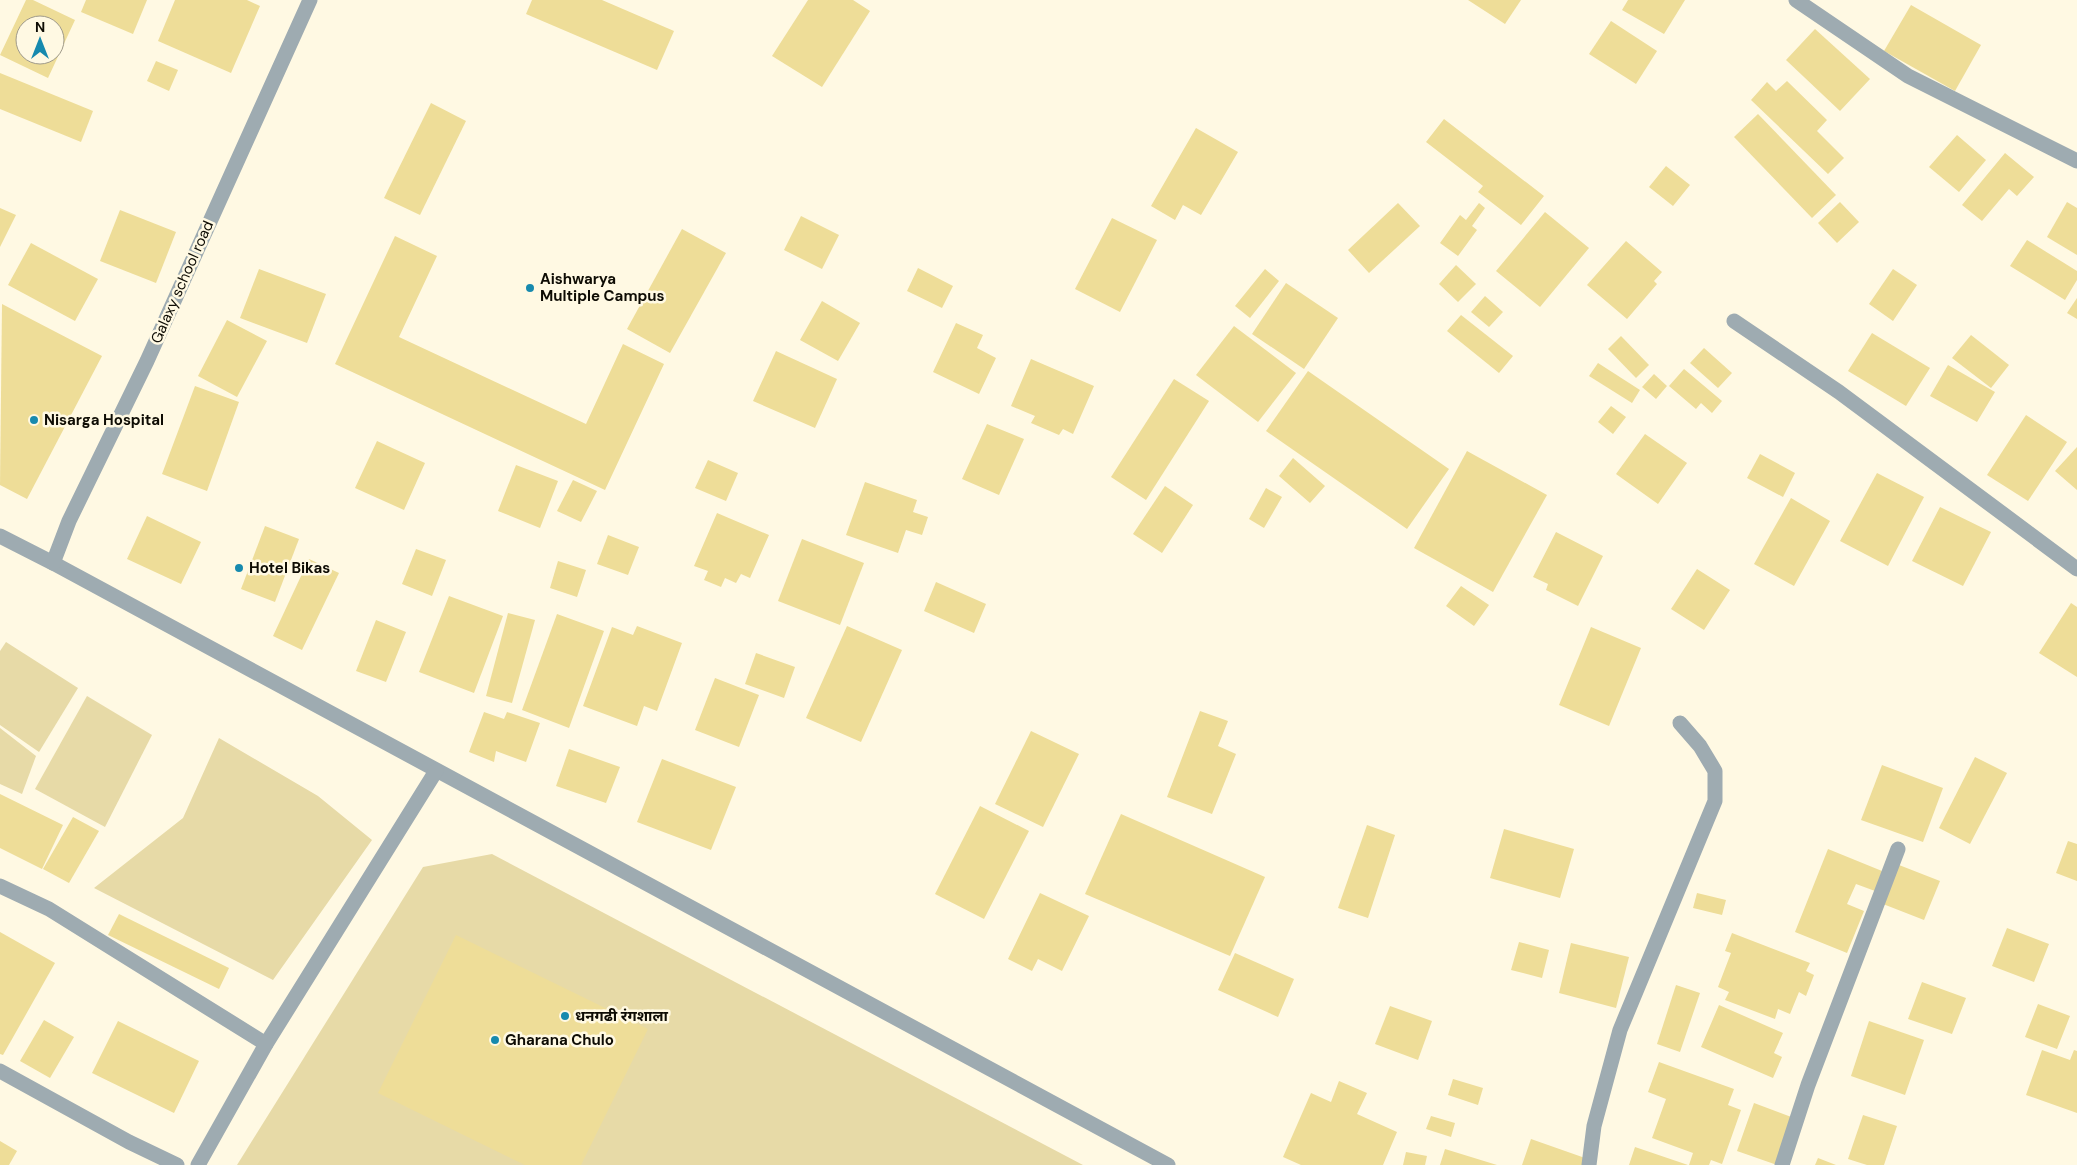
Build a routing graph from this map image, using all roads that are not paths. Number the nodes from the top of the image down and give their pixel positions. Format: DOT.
graph roads {
  1 [pos="310,0"];
  2 [pos="1796,0"];
  3 [pos="2077,160"];
  4 [pos="1734,321"];
  5 [pos="0,536"];
  6 [pos="53,563"];
  7 [pos="2077,570"];
  8 [pos="1680,723"];
  9 [pos="436,771"];
  10 [pos="1898,849"];
  11 [pos="0,886"];
  12 [pos="266,1044"];
  13 [pos="0,1071"];
  14 [pos="178,1165"];
  15 [pos="198,1165"];
  16 [pos="1168,1165"];
  17 [pos="1589,1165"];
  18 [pos="1782,1165"];
  1 -- 6 [label="street, Galaxy school road"];
  2 -- 3 [label="street"];
  4 -- 7 [label="street"];
  5 -- 6 [label="street"];
  6 -- 9 [label="street"];
  8 -- 17 [label="street"];
  9 -- 12 [label="street"];
  9 -- 16 [label="street"];
  10 -- 18 [label="street"];
  11 -- 12 [label="street"];
  12 -- 15 [label="street"];
  13 -- 14 [label="street"];
}
